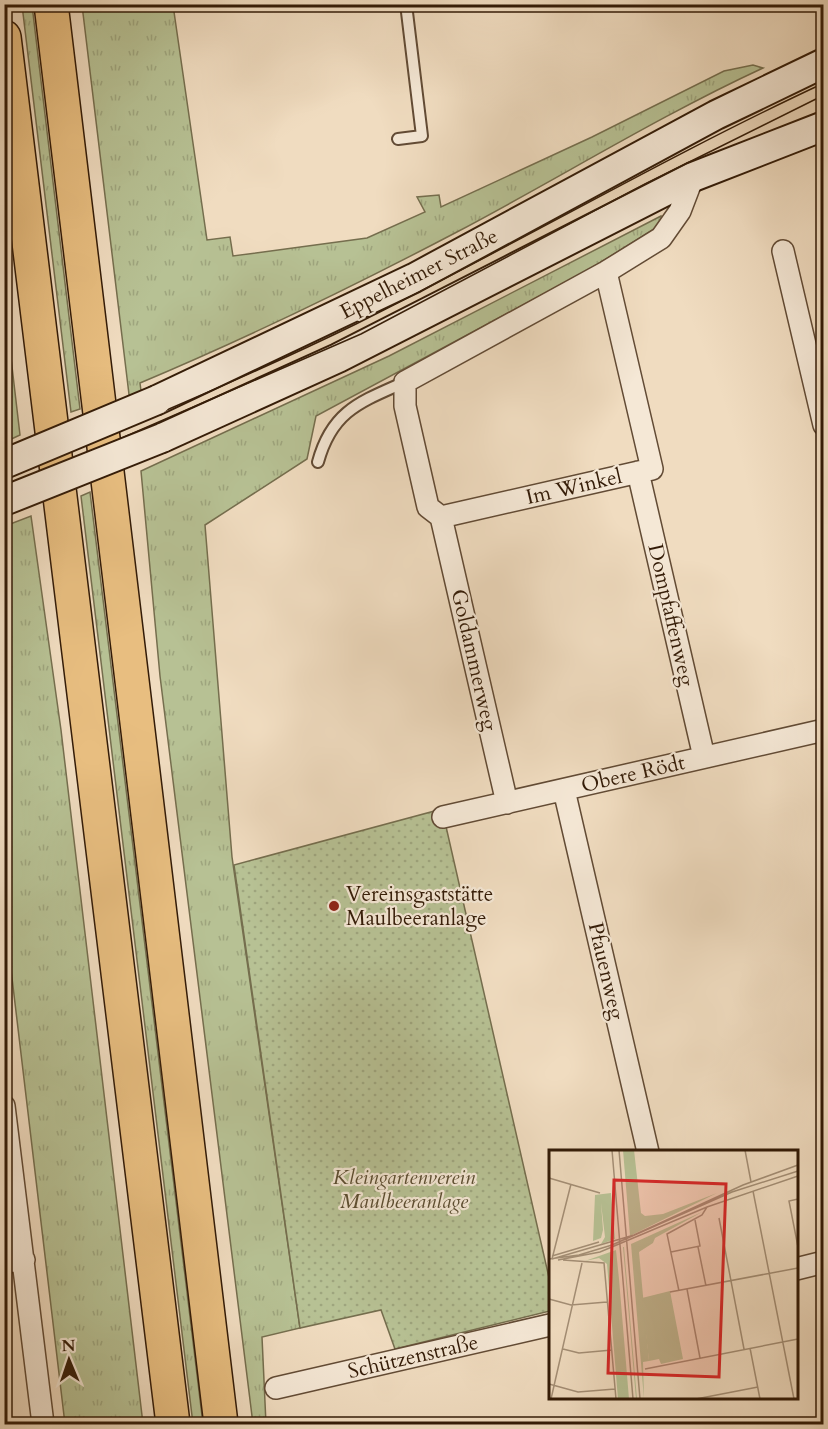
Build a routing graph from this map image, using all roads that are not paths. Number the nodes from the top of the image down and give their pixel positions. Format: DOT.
graph roads {
  1 [pos="51,4"];
  2 [pos="406,4"];
  3 [pos="4,37"];
  4 [pos="824,63"];
  5 [pos="824,126"];
  6 [pos="398,139"];
  7 [pos="693,177"];
  8 [pos="783,250"];
  9 [pos="606,272"];
  10 [pos="404,393"];
  11 [pos="824,425"];
  12 [pos="318,462"];
  13 [pos="4,464"];
  14 [pos="638,472"];
  15 [pos="4,501"];
  16 [pos="441,517"];
  17 [pos="824,730"];
  18 [pos="704,757"];
  19 [pos="564,790"];
  20 [pos="507,803"];
  21 [pos="443,817"];
  22 [pos="4,1106"];
  23 [pos="648,1150"];
  24 [pos="14,1261"];
  25 [pos="824,1262"];
  26 [pos="798,1268"];
  27 [pos="549,1325"];
  28 [pos="276,1388"];
  29 [pos="44,1425"];
  30 [pos="173,1425"];
  31 [pos="221,1425"];
  1 -- 31 [label="highway"];
  2 -- 6 [label="lane"];
  3 -- 30 [label="highway"];
  4 -- 13 [label="main road, Eppelheimer Straße, bridge"];
  5 -- 7 [label="main road, Eppelheimer Straße"];
  7 -- 9 [label="street"];
  7 -- 15 [label="main road, Eppelheimer Straße, bridge"];
  8 -- 11 [label="street"];
  9 -- 10 [label="street"];
  9 -- 14 [label="street, Im Winkel"];
  10 -- 12 [label="lane"];
  10 -- 16 [label="street"];
  14 -- 16 [label="street, Im Winkel"];
  14 -- 18 [label="street, Dompfaffenweg"];
  16 -- 20 [label="street, Goldammerweg"];
  17 -- 18 [label="street, Obere Rödt"];
  18 -- 19 [label="street, Obere Rödt"];
  19 -- 20 [label="street, Obere Rödt"];
  19 -- 23 [label="street, Pfauenweg"];
  20 -- 21 [label="street, Obere Rödt"];
  22 -- 24 [label="street"];
  24 -- 29 [label="street"];
  25 -- 26 [label="street"];
  27 -- 28 [label="street, Schützenstraße"];
}
